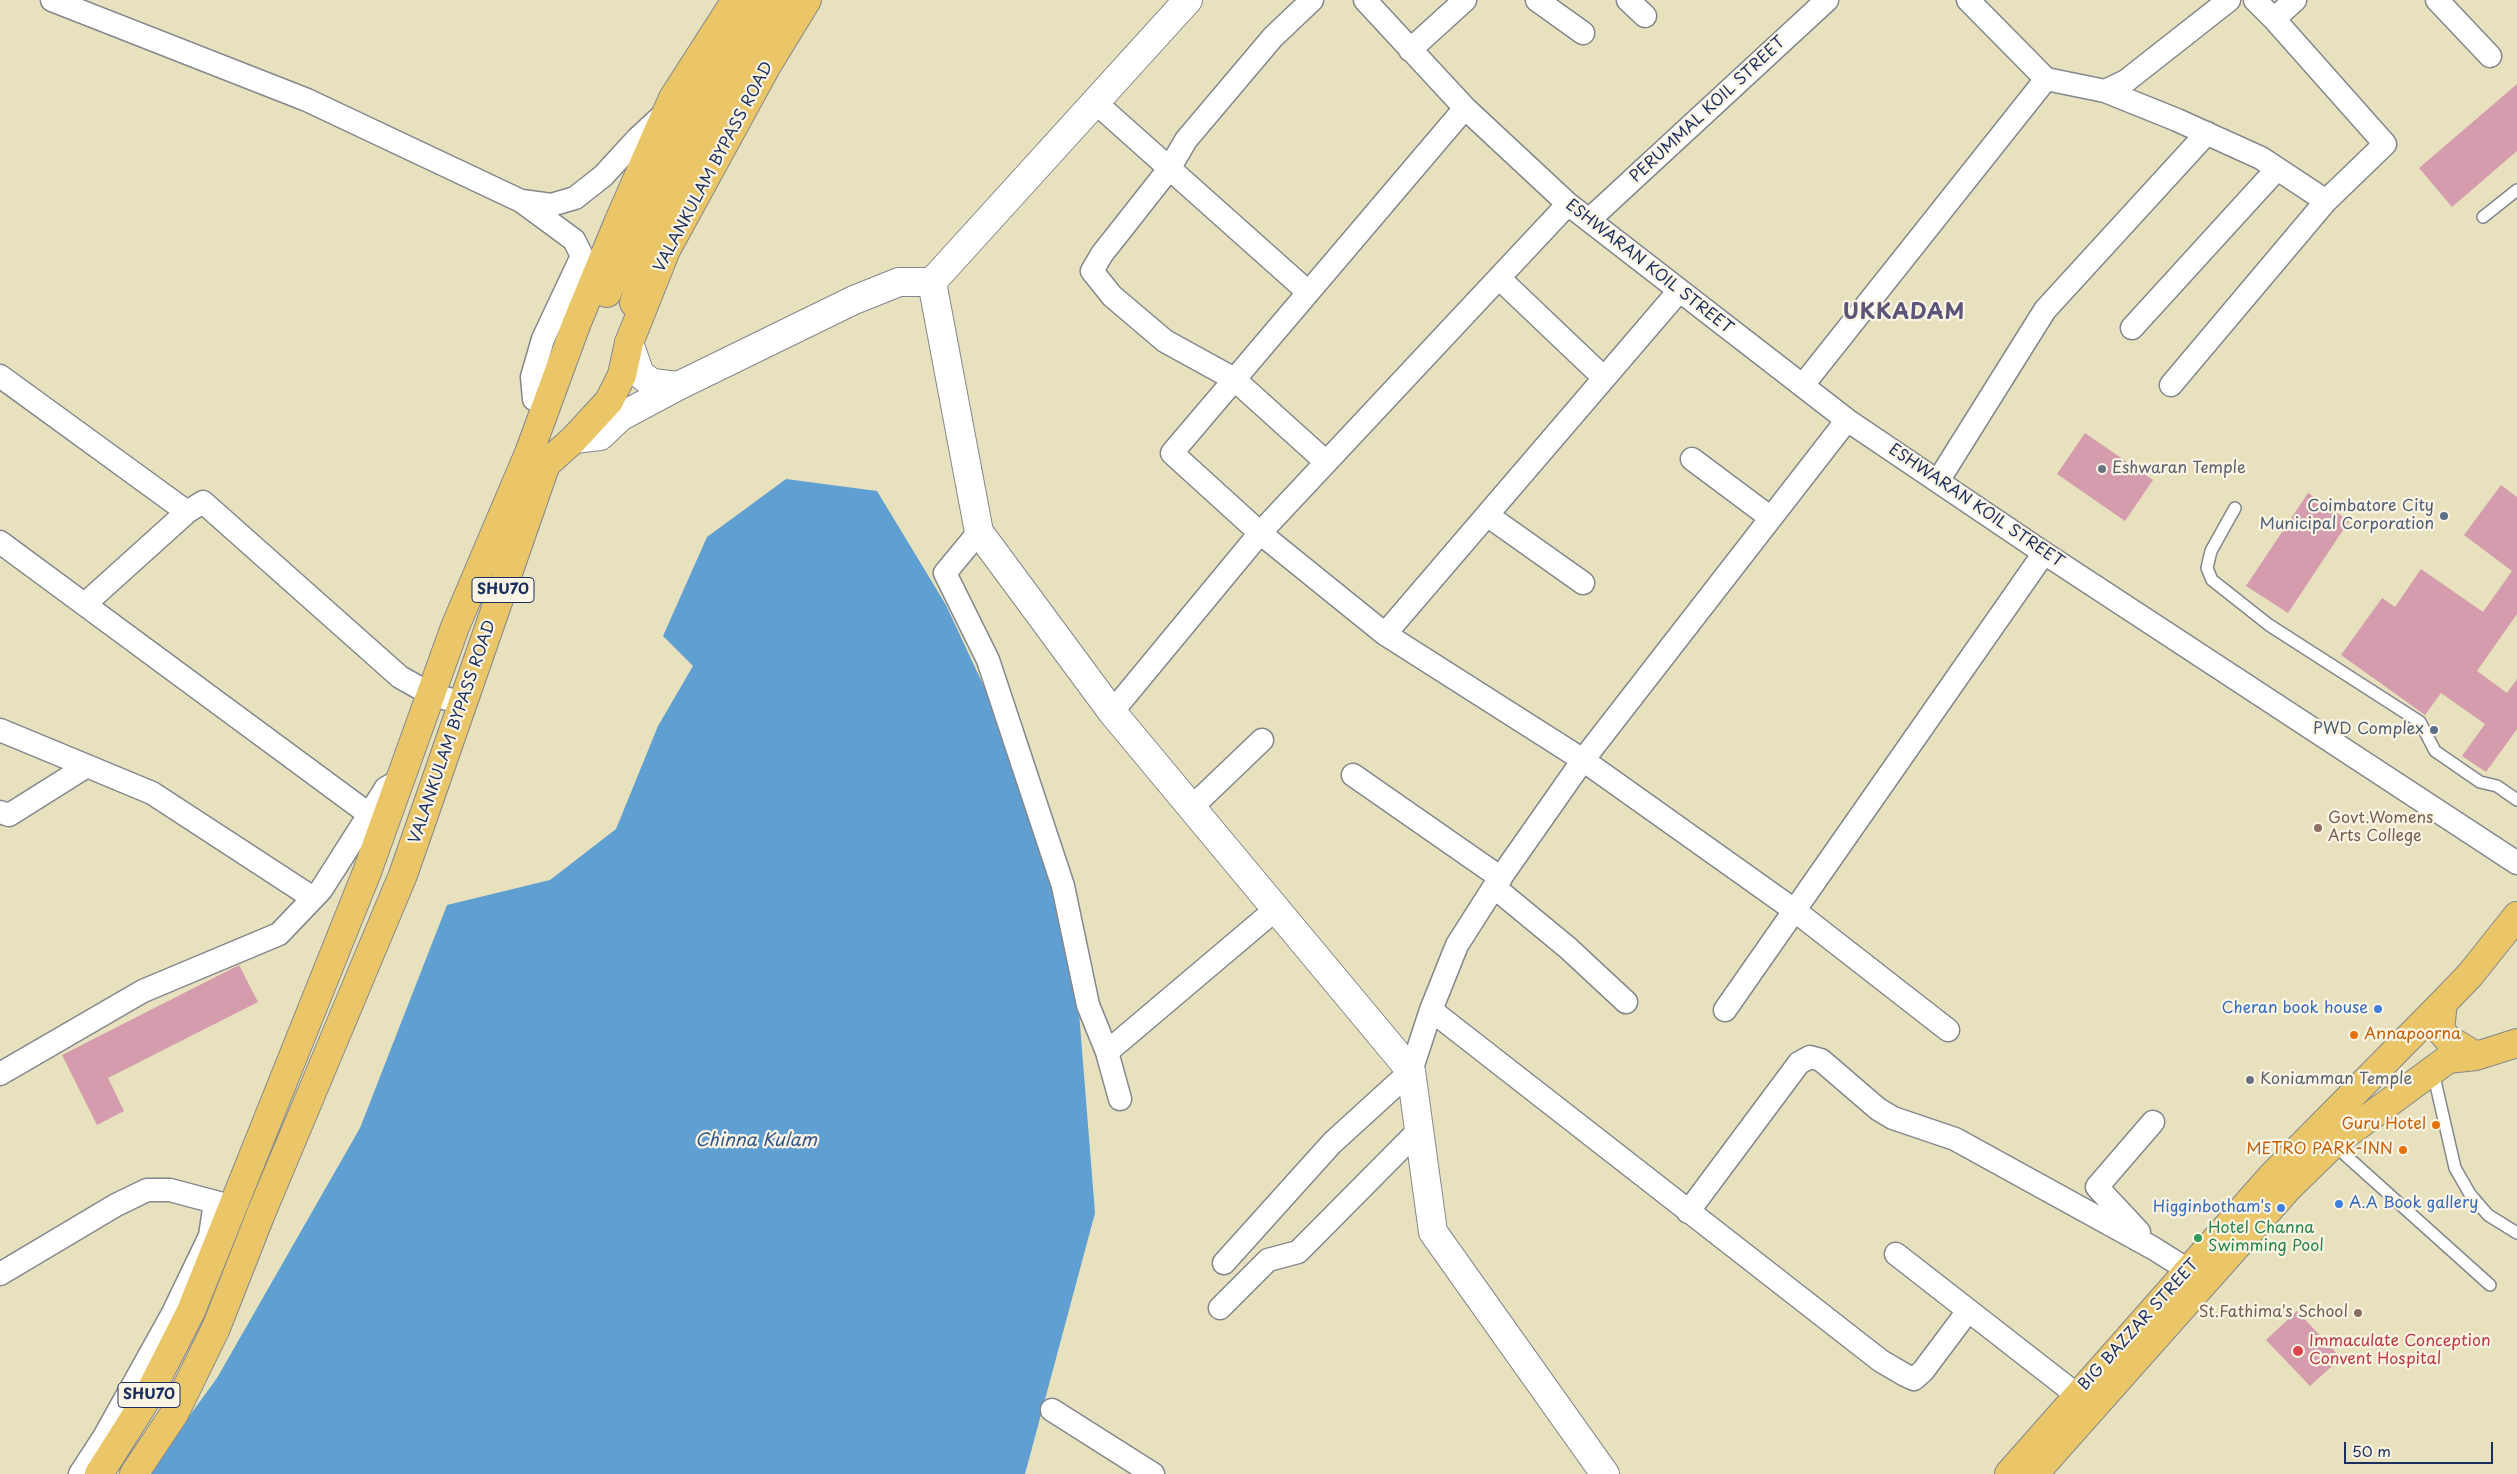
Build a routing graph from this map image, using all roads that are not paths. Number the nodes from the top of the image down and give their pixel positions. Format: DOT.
graph roads {
  1 [pos="52,0"];
  2 [pos="736,0"];
  3 [pos="760,0"];
  4 [pos="783,0"];
  5 [pos="807,0"];
  6 [pos="1188,0"];
  7 [pos="1312,0"];
  8 [pos="1365,0"];
  9 [pos="1465,0"];
  10 [pos="1537,0"];
  11 [pos="1628,0"];
  12 [pos="1827,0"];
  13 [pos="1968,0"];
  14 [pos="2229,0"];
  15 [pos="2254,0"];
  16 [pos="2295,0"];
  17 [pos="2437,0"];
  18 [pos="1646,16"];
  19 [pos="2274,19"];
  20 [pos="1583,33"];
  21 [pos="1410,50"];
  22 [pos="2490,56"];
  23 [pos="2046,79"];
  24 [pos="2104,91"];
  25 [pos="1095,102"];
  26 [pos="1465,108"];
  27 [pos="666,113"];
  28 [pos="2207,133"];
  29 [pos="1169,169"];
  30 [pos="2277,169"];
  31 [pos="2517,190"];
  32 [pos="521,201"];
  33 [pos="2326,201"];
  34 [pos="1568,204"];
  35 [pos="2483,217"];
  36 [pos="1590,219"];
  37 [pos="1499,278"];
  38 [pos="932,282"];
  39 [pos="1679,291"];
  40 [pos="1308,292"];
  41 [pos="607,293"];
  42 [pos="584,308"];
  43 [pos="633,322"];
  44 [pos="2132,328"];
  45 [pos="0,376"];
  46 [pos="1604,378"];
  47 [pos="1234,380"];
  48 [pos="1803,385"];
  49 [pos="2171,385"];
  50 [pos="678,386"];
  51 [pos="546,408"];
  52 [pos="1848,420"];
  53 [pos="534,441"];
  54 [pos="568,444"];
  55 [pos="1692,459"];
  56 [pos="1326,462"];
  57 [pos="1938,481"];
  58 [pos="2235,508"];
  59 [pos="187,512"];
  60 [pos="1487,515"];
  61 [pos="1771,518"];
  62 [pos="978,532"];
  63 [pos="1260,533"];
  64 [pos="0,542"];
  65 [pos="2044,553"];
  66 [pos="1583,582"];
  67 [pos="85,604"];
  68 [pos="1385,634"];
  69 [pos="432,695"];
  70 [pos="464,702"];
  71 [pos="1112,712"];
  72 [pos="0,730"];
  73 [pos="1262,740"];
  74 [pos="1583,760"];
  75 [pos="87,766"];
  76 [pos="1353,775"];
  77 [pos="401,780"];
  78 [pos="2517,800"];
  79 [pos="1192,807"];
  80 [pos="0,812"];
  81 [pos="370,815"];
  82 [pos="2517,863"];
  83 [pos="1498,882"];
  84 [pos="313,898"];
  85 [pos="1276,909"];
  86 [pos="1794,910"];
  87 [pos="2517,916"];
  88 [pos="1626,1002"];
  89 [pos="2443,1003"];
  90 [pos="1431,1010"];
  91 [pos="1724,1010"];
  92 [pos="1948,1030"];
  93 [pos="2517,1043"];
  94 [pos="1107,1052"];
  95 [pos="2476,1056"];
  96 [pos="2432,1070"];
  97 [pos="1411,1071"];
  98 [pos="0,1074"];
  99 [pos="1120,1099"];
  100 [pos="2153,1122"];
  101 [pos="1419,1130"];
  102 [pos="2333,1144"];
  103 [pos="224,1204"];
  104 [pos="1688,1212"];
  105 [pos="260,1216"];
  106 [pos="2517,1233"];
  107 [pos="2153,1248"];
  108 [pos="1896,1254"];
  109 [pos="1224,1263"];
  110 [pos="2188,1270"];
  111 [pos="0,1274"];
  112 [pos="2490,1285"];
  113 [pos="1220,1308"];
  114 [pos="1968,1311"];
  115 [pos="2077,1395"];
  116 [pos="1052,1410"];
  117 [pos="80,1474"];
  118 [pos="99,1474"];
  119 [pos="134,1474"];
  120 [pos="1153,1474"];
  121 [pos="1605,1474"];
  122 [pos="2009,1474"];
  123 [pos="2034,1474"];
  1 -- 32 [label="street"];
  2 -- 27 [label="main road, VALANKULAM BYPASS ROAD / SHU70"];
  3 -- 41 [label="main road"];
  4 -- 43 [label="main road"];
  5 -- 43 [label="main road, VALANKULAM BYPASS ROAD / SHU70"];
  6 -- 25 [label="street"];
  7 -- 29 [label="street"];
  8 -- 21 [label="street, ESHWARAN KOIL STREET"];
  9 -- 21 [label="street"];
  10 -- 20 [label="street"];
  11 -- 18 [label="street"];
  12 -- 36 [label="street, PERUMMAL KOIL STREET"];
  13 -- 23 [label="street"];
  14 -- 24 [label="street"];
  15 -- 19 [label="street"];
  16 -- 19 [label="street"];
  17 -- 22 [label="street"];
  19 -- 33 [label="street"];
  21 -- 26 [label="street, ESHWARAN KOIL STREET"];
  23 -- 24 [label="street"];
  23 -- 48 [label="street"];
  24 -- 28 [label="street"];
  25 -- 29 [label="street"];
  25 -- 38 [label="street"];
  26 -- 34 [label="street, ESHWARAN KOIL STREET"];
  26 -- 40 [label="street"];
  27 -- 32 [label="street"];
  27 -- 42 [label="main road, VALANKULAM BYPASS ROAD / SHU70"];
  28 -- 30 [label="street"];
  28 -- 57 [label="street"];
  29 -- 40 [label="street"];
  29 -- 47 [label="street"];
  30 -- 33 [label="street"];
  30 -- 44 [label="street"];
  31 -- 35 [label="lane"];
  32 -- 51 [label="street"];
  33 -- 49 [label="street"];
  34 -- 36 [label="street, ESHWARAN KOIL STREET"];
  34 -- 37 [label="street"];
  36 -- 39 [label="street, ESHWARAN KOIL STREET"];
  37 -- 46 [label="street"];
  37 -- 56 [label="street"];
  38 -- 50 [label="street"];
  38 -- 62 [label="street"];
  39 -- 46 [label="street"];
  39 -- 48 [label="street, ESHWARAN KOIL STREET"];
  40 -- 47 [label="street"];
  41 -- 42 [label="main road"];
  41 -- 43 [label="main road"];
  42 -- 51 [label="main road, VALANKULAM BYPASS ROAD / SHU70"];
  43 -- 50 [label="street"];
  43 -- 54 [label="main road, VALANKULAM BYPASS ROAD / SHU70"];
  45 -- 59 [label="street"];
  46 -- 60 [label="street"];
  47 -- 56 [label="street"];
  47 -- 63 [label="street"];
  48 -- 52 [label="street, ESHWARAN KOIL STREET"];
  50 -- 54 [label="street"];
  51 -- 53 [label="main road, VALANKULAM BYPASS ROAD / SHU70"];
  52 -- 57 [label="street, ESHWARAN KOIL STREET"];
  52 -- 61 [label="street"];
  53 -- 54 [label="main road"];
  53 -- 69 [label="main road, VALANKULAM BYPASS ROAD / SHU70"];
  54 -- 70 [label="main road, VALANKULAM BYPASS ROAD / SHU70"];
  55 -- 61 [label="street"];
  56 -- 63 [label="street"];
  57 -- 65 [label="street, ESHWARAN KOIL STREET"];
  58 -- 78 [label="lane"];
  59 -- 67 [label="street"];
  59 -- 69 [label="street"];
  60 -- 66 [label="street"];
  60 -- 68 [label="street"];
  61 -- 74 [label="street"];
  62 -- 71 [label="street"];
  62 -- 94 [label="street"];
  63 -- 68 [label="street"];
  63 -- 71 [label="street"];
  64 -- 67 [label="street"];
  65 -- 82 [label="street, ESHWARAN KOIL STREET"];
  65 -- 86 [label="street"];
  67 -- 81 [label="street"];
  68 -- 74 [label="street"];
  69 -- 70 [label="street"];
  69 -- 77 [label="main road, VALANKULAM BYPASS ROAD / SHU70"];
  70 -- 105 [label="main road, VALANKULAM BYPASS ROAD / SHU70"];
  71 -- 79 [label="street"];
  72 -- 75 [label="street"];
  73 -- 79 [label="street"];
  74 -- 83 [label="street"];
  74 -- 86 [label="street"];
  75 -- 80 [label="street"];
  75 -- 84 [label="street"];
  76 -- 83 [label="street"];
  77 -- 81 [label="street"];
  77 -- 103 [label="main road, VALANKULAM BYPASS ROAD / SHU70"];
  79 -- 85 [label="street"];
  81 -- 84 [label="street"];
  83 -- 88 [label="street"];
  83 -- 90 [label="street"];
  84 -- 98 [label="street"];
  85 -- 94 [label="street"];
  85 -- 97 [label="street"];
  86 -- 91 [label="street"];
  86 -- 92 [label="street"];
  87 -- 89 [label="main road, BIG BAZZAR STREET"];
  89 -- 95 [label="main road"];
  89 -- 110 [label="main road, BIG BAZZAR STREET"];
  90 -- 97 [label="street"];
  90 -- 104 [label="street"];
  93 -- 95 [label="main road, BIG BAZZAR STREET"];
  94 -- 99 [label="street"];
  95 -- 96 [label="main road, BIG BAZZAR STREET"];
  96 -- 102 [label="main road, BIG BAZZAR STREET"];
  96 -- 106 [label="lane"];
  97 -- 101 [label="street"];
  97 -- 109 [label="street"];
  100 -- 107 [label="street"];
  101 -- 113 [label="street"];
  101 -- 121 [label="street"];
  102 -- 112 [label="lane"];
  102 -- 123 [label="main road, BIG BAZZAR STREET"];
  103 -- 105 [label="street"];
  103 -- 111 [label="street"];
  103 -- 117 [label="street"];
  103 -- 118 [label="main road, SHU70"];
  104 -- 107 [label="street"];
  104 -- 114 [label="street"];
  105 -- 119 [label="main road, SHU70"];
  107 -- 110 [label="street"];
  108 -- 114 [label="street"];
  110 -- 115 [label="main road, BIG BAZZAR STREET"];
  114 -- 115 [label="street"];
  115 -- 122 [label="main road, BIG BAZZAR STREET"];
  116 -- 120 [label="street"];
}
